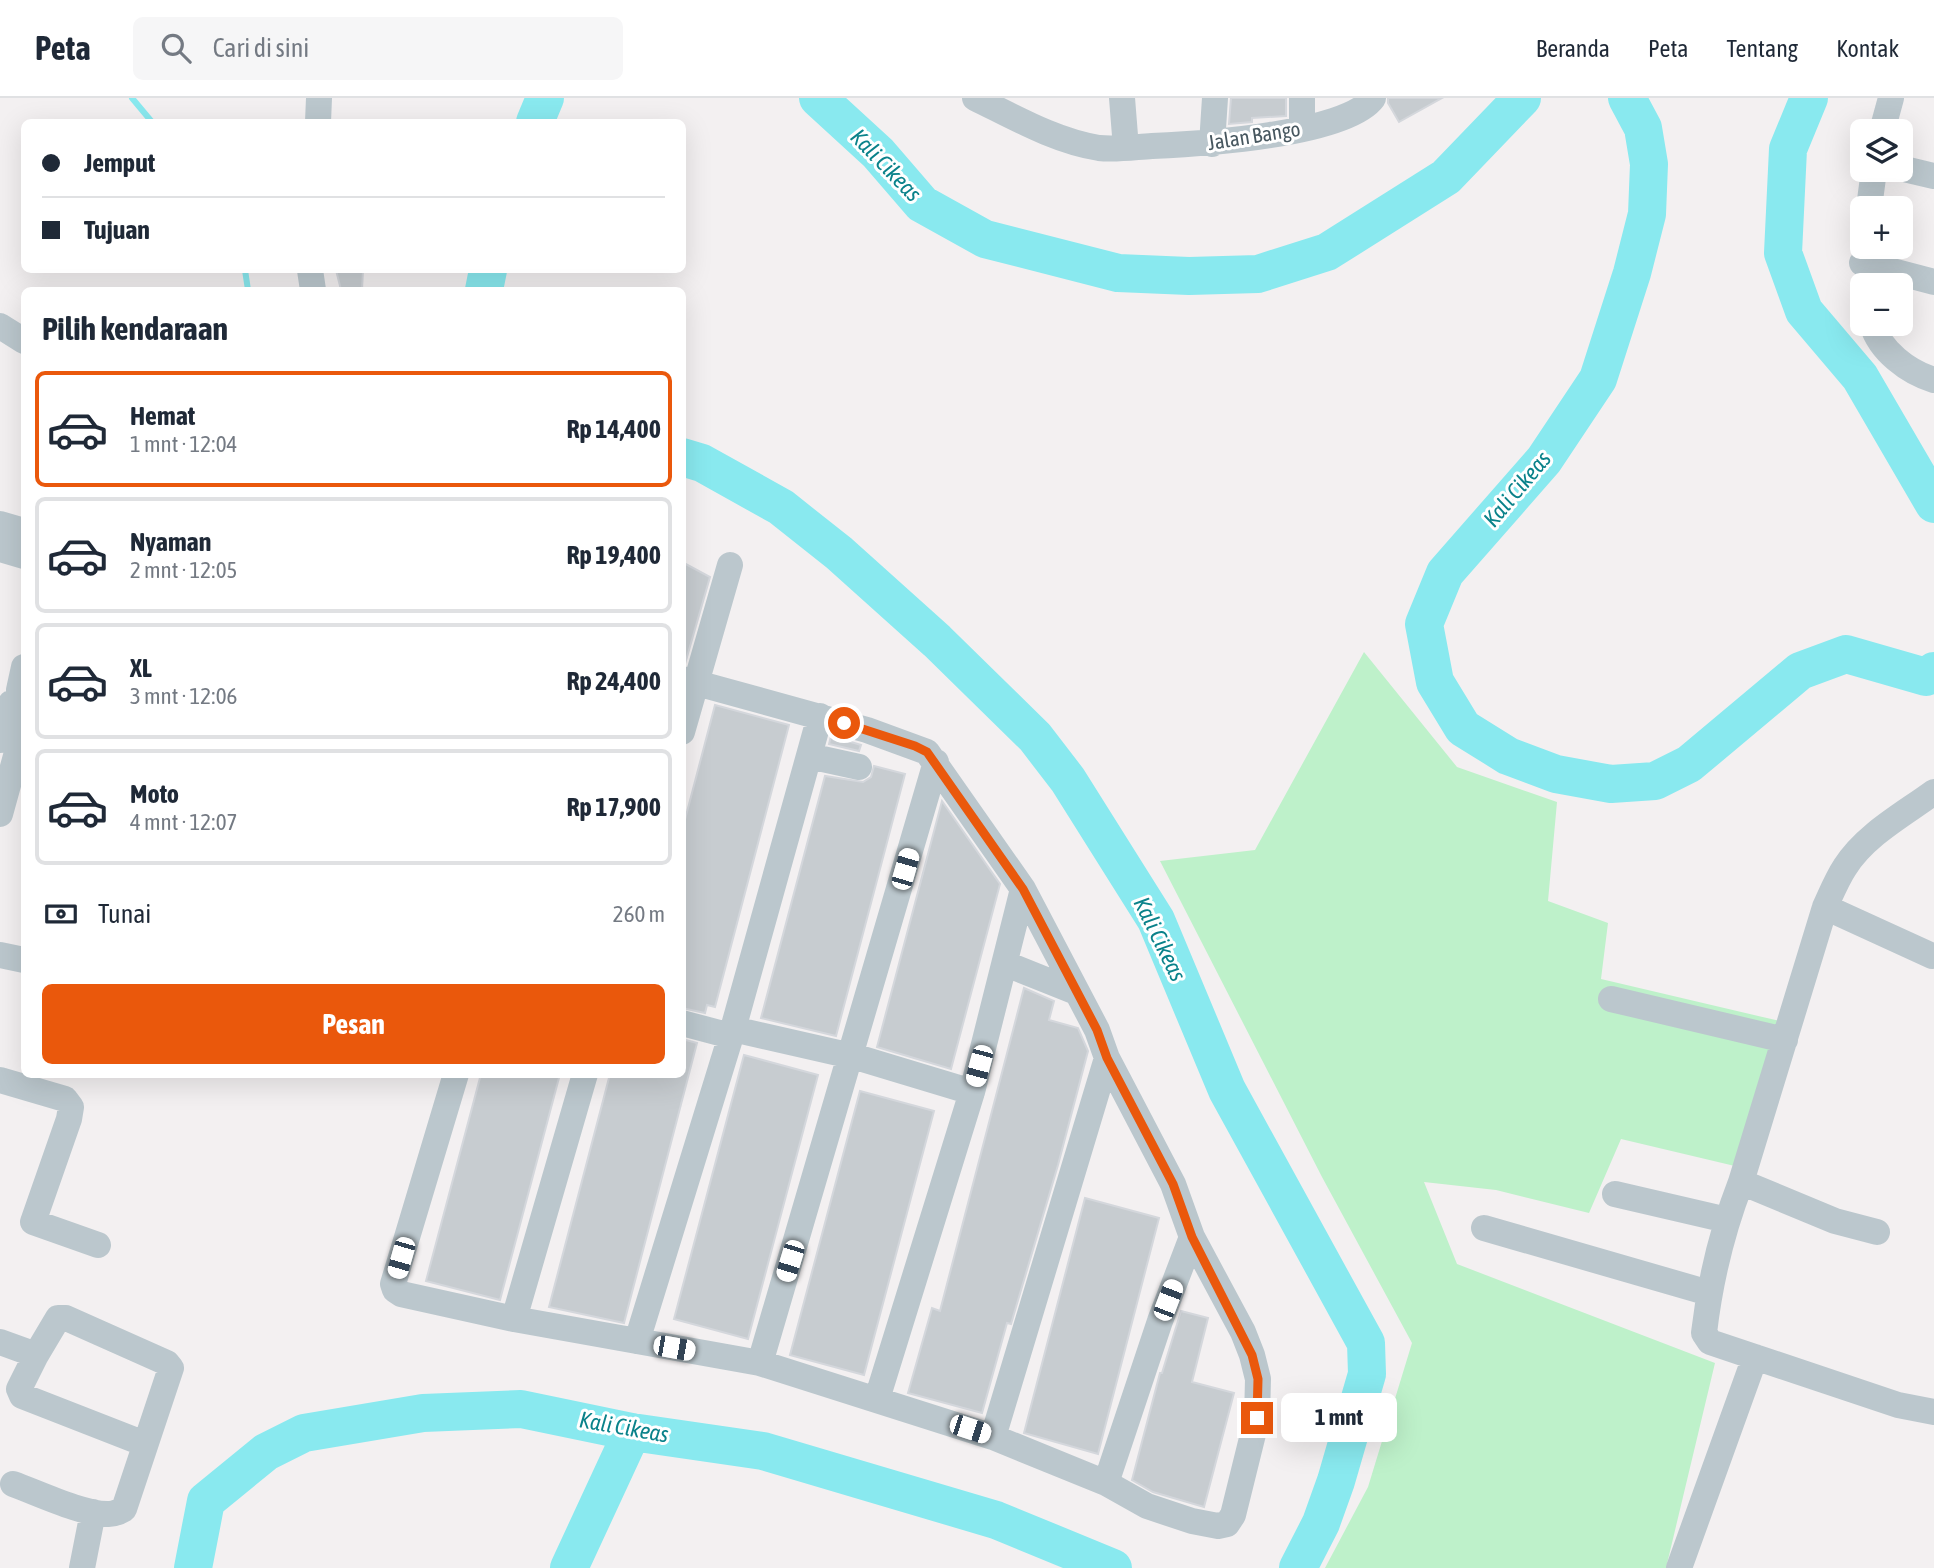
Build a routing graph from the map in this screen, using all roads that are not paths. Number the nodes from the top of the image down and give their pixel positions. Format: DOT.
graph roads {
  1 [pos="319,98"];
  2 [pos="975,98"];
  3 [pos="1122,98"];
  4 [pos="1215,98"];
  5 [pos="1303,98"];
  6 [pos="1373,98"];
  7 [pos="1891,98"];
  8 [pos="318,119"];
  9 [pos="1885,119"];
  10 [pos="1302,129"];
  11 [pos="1212,144"];
  12 [pos="1126,148"];
  13 [pos="1913,171"];
  14 [pos="1934,176"];
  15 [pos="1864,265"];
  16 [pos="1934,282"];
  17 [pos="0,326"];
  18 [pos="1878,336"];
  19 [pos="21,339"];
  20 [pos="1934,380"];
  21 [pos="0,524"];
  22 [pos="21,530"];
  23 [pos="0,549"];
  24 [pos="21,555"];
  25 [pos="730,565"];
  26 [pos="689,681"];
  27 [pos="14,690"];
  28 [pos="686,703"];
  29 [pos="21,716"];
  30 [pos="820,716"];
  31 [pos="0,740"];
  32 [pos="809,756"];
  33 [pos="936,762"];
  34 [pos="20,765"];
  35 [pos="859,768"];
  36 [pos="1934,792"];
  37 [pos="0,814"];
  38 [pos="1023,889"];
  39 [pos="1825,907"];
  40 [pos="0,955"];
  41 [pos="1932,956"];
  42 [pos="21,959"];
  43 [pos="1006,964"];
  44 [pos="1076,992"];
  45 [pos="1611,999"];
  46 [pos="686,1024"];
  47 [pos="733,1029"];
  48 [pos="1785,1040"];
  49 [pos="850,1055"];
  50 [pos="1107,1058"];
  51 [pos="455,1078"];
  52 [pos="584,1078"];
  53 [pos="0,1080"];
  54 [pos="972,1091"];
  55 [pos="1741,1182"];
  56 [pos="1615,1194"];
  57 [pos="1727,1220"];
  58 [pos="1484,1228"];
  59 [pos="1877,1232"];
  60 [pos="1192,1237"];
  61 [pos="98,1245"];
  62 [pos="1709,1293"];
  63 [pos="514,1319"];
  64 [pos="637,1341"];
  65 [pos="0,1342"];
  66 [pos="36,1355"];
  67 [pos="1755,1357"];
  68 [pos="760,1363"];
  69 [pos="877,1399"];
  70 [pos="1934,1412"];
  71 [pos="993,1437"];
  72 [pos="145,1444"];
  73 [pos="1106,1483"];
  74 [pos="13,1484"];
  75 [pos="93,1512"];
  76 [pos="82,1568"];
  77 [pos="1679,1568"];
  1 -- 8 [label="street"];
  2 -- 12 [label="street, Jalan Bango"];
  3 -- 12 [label="street"];
  4 -- 11 [label="street"];
  5 -- 10 [label="street"];
  6 -- 10 [label="street, Jalan Bango"];
  7 -- 9 [label="street"];
  10 -- 11 [label="street, Jalan Bango"];
  11 -- 12 [label="street, Jalan Bango"];
  13 -- 14 [label="street"];
  15 -- 16 [label="street"];
  17 -- 19 [label="street"];
  18 -- 20 [label="street"];
  21 -- 22 [label="street"];
  23 -- 24 [label="street"];
  25 -- 26 [label="street"];
  26 -- 28 [label="street"];
  26 -- 30 [label="street"];
  27 -- 29 [label="street"];
  27 -- 31 [label="street"];
  30 -- 32 [label="street"];
  30 -- 33 [label="street"];
  32 -- 35 [label="street"];
  32 -- 47 [label="street"];
  33 -- 38 [label="street"];
  33 -- 49 [label="street"];
  34 -- 37 [label="street"];
  36 -- 39 [label="street"];
  38 -- 43 [label="street"];
  38 -- 44 [label="street"];
  39 -- 41 [label="street"];
  39 -- 48 [label="street"];
  40 -- 42 [label="street"];
  43 -- 44 [label="street"];
  43 -- 54 [label="street"];
  44 -- 50 [label="street"];
  45 -- 48 [label="street"];
  46 -- 47 [label="street"];
  47 -- 49 [label="street"];
  47 -- 64 [label="street"];
  48 -- 55 [label="street"];
  49 -- 54 [label="street"];
  49 -- 68 [label="street"];
  50 -- 60 [label="street"];
  50 -- 71 [label="street"];
  51 -- 63 [label="street"];
  52 -- 63 [label="street"];
  53 -- 61 [label="street"];
  54 -- 69 [label="street"];
  55 -- 57 [label="street"];
  55 -- 59 [label="street"];
  56 -- 57 [label="street"];
  57 -- 62 [label="street"];
  58 -- 62 [label="street"];
  60 -- 73 [label="street"];
  60 -- 73 [label="street"];
  62 -- 67 [label="street"];
  63 -- 64 [label="street"];
  64 -- 68 [label="street"];
  65 -- 66 [label="street"];
  66 -- 72 [label="street"];
  66 -- 72 [label="street"];
  67 -- 70 [label="street"];
  67 -- 77 [label="street"];
  68 -- 69 [label="street"];
  69 -- 71 [label="street"];
  71 -- 73 [label="street"];
  72 -- 75 [label="street"];
  74 -- 75 [label="street"];
  75 -- 76 [label="street"];
}
